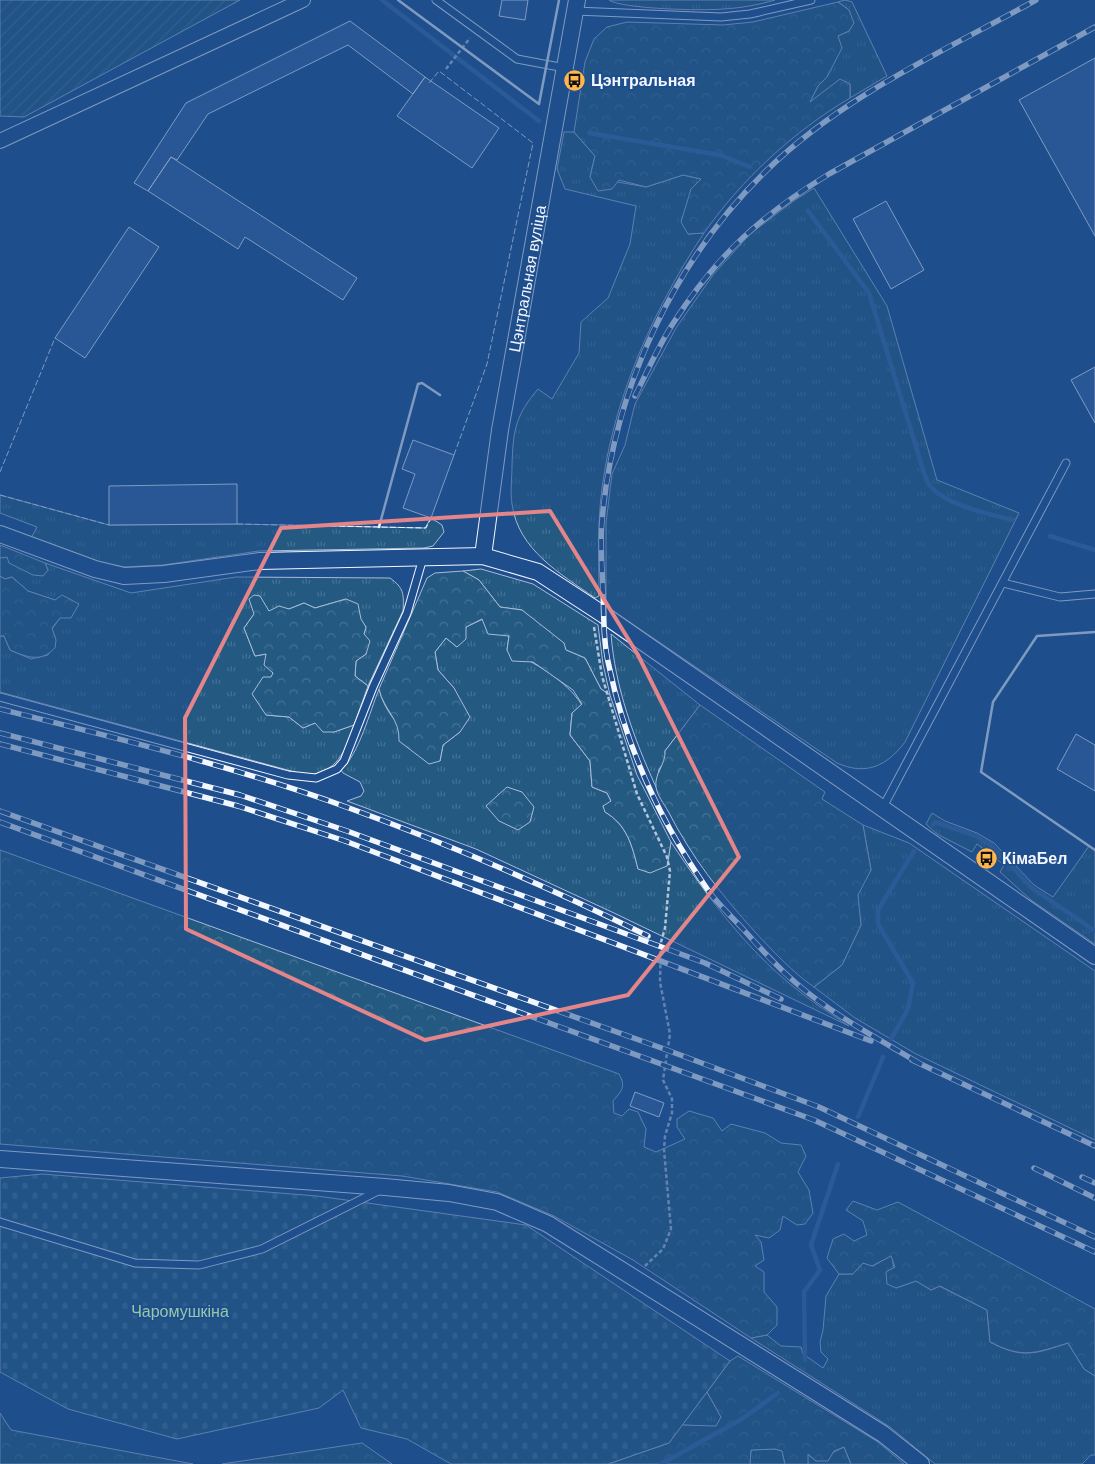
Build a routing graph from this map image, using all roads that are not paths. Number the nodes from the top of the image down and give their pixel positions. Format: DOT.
graph roads {
  1 [pos="303,0"];
  2 [pos="436,0"];
  3 [pos="811,0"];
  4 [pos="576,6"];
  5 [pos="565,68"];
  6 [pos="0,141"];
  7 [pos="1066,463"];
  8 [pos="0,534"];
  9 [pos="483,556"];
  10 [pos="423,558"];
  11 [pos="1003,583"];
  12 [pos="1095,594"];
  13 [pos="0,697"];
  14 [pos="882,809"];
  15 [pos="1095,956"];
  16 [pos="0,1159"];
  17 [pos="385,1187"];
  18 [pos="0,1222"];
  19 [pos="921,1464"];
  1 -- 6 [label="street"];
  2 -- 5 [label="lane"];
  3 -- 4 [label="lane"];
  4 -- 5 [label="street, Цэнтральная вуліца"];
  5 -- 9 [label="street, Цэнтральная вуліца"];
  7 -- 11 [label="lane"];
  8 -- 10 [label="street"];
  9 -- 10 [label="street"];
  9 -- 14 [label="street"];
  10 -- 13 [label="lane"];
  11 -- 12 [label="lane"];
  11 -- 14 [label="lane"];
  14 -- 15 [label="street"];
  16 -- 17 [label="street"];
  17 -- 18 [label="lane"];
  17 -- 19 [label="street"];
}
